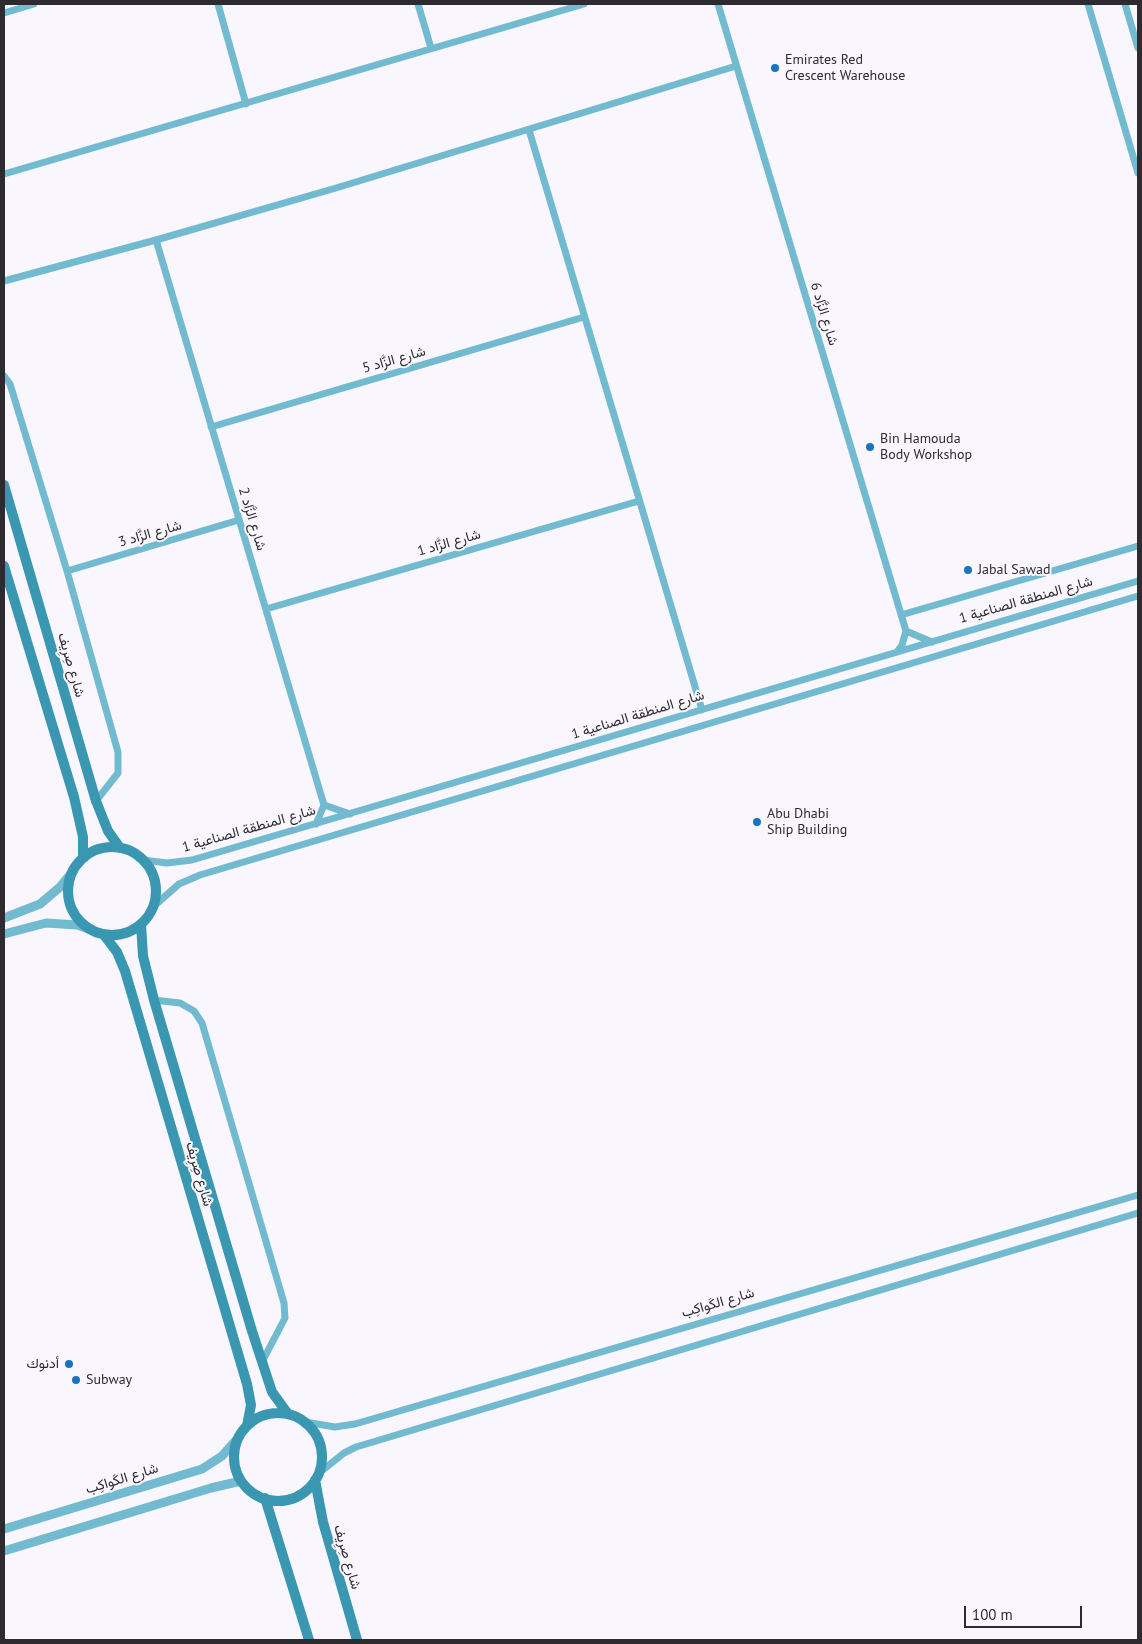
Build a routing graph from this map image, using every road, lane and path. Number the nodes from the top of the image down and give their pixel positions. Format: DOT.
graph roads {
  1 [pos="34,4"];
  2 [pos="218,4"];
  3 [pos="418,4"];
  4 [pos="584,4"];
  5 [pos="718,4"];
  6 [pos="1088,4"];
  7 [pos="1125,4"];
  8 [pos="4,13"];
  9 [pos="431,48"];
  10 [pos="1138,48"];
  11 [pos="736,66"];
  12 [pos="246,104"];
  13 [pos="529,130"];
  14 [pos="1138,172"];
  15 [pos="4,174"];
  16 [pos="156,240"];
  17 [pos="4,281"];
  18 [pos="584,317"];
  19 [pos="4,376"];
  20 [pos="211,427"];
  21 [pos="4,485"];
  22 [pos="639,501"];
  23 [pos="240,520"];
  24 [pos="1138,546"];
  25 [pos="4,566"];
  26 [pos="67,571"];
  27 [pos="1138,581"];
  28 [pos="1138,596"];
  29 [pos="266,609"];
  30 [pos="901,614"];
  31 [pos="906,631"];
  32 [pos="932,642"];
  33 [pos="896,652"];
  34 [pos="702,710"];
  35 [pos="96,801"];
  36 [pos="324,805"];
  37 [pos="350,814"];
  38 [pos="316,824"];
  39 [pos="120,848"];
  40 [pos="83,858"];
  41 [pos="144,860"];
  42 [pos="72,871"];
  43 [pos="154,906"];
  44 [pos="4,918"];
  45 [pos="142,924"];
  46 [pos="92,930"];
  47 [pos="4,934"];
  48 [pos="104,935"];
  49 [pos="154,1000"];
  50 [pos="1138,1194"];
  51 [pos="1138,1213"];
  52 [pos="262,1362"];
  53 [pos="288,1414"];
  54 [pos="305,1422"];
  55 [pos="246,1426"];
  56 [pos="238,1438"];
  57 [pos="317,1476"];
  58 [pos="241,1481"];
  59 [pos="264,1498"];
  60 [pos="5,1527"];
  61 [pos="4,1551"];
  62 [pos="309,1640"];
  63 [pos="357,1640"];
  1 -- 8 [label="street"];
  2 -- 12 [label="street"];
  3 -- 9 [label="street"];
  4 -- 9 [label="street"];
  5 -- 11 [label="street, شارع الزَّاد 6"];
  6 -- 14 [label="street"];
  7 -- 10 [label="street"];
  9 -- 12 [label="street"];
  11 -- 13 [label="street"];
  11 -- 30 [label="street, شارع الزَّاد 6"];
  12 -- 15 [label="street"];
  13 -- 16 [label="street"];
  13 -- 18 [label="street"];
  16 -- 17 [label="street"];
  16 -- 20 [label="street, شارع الزَّاد 2"];
  18 -- 20 [label="street, شارع الزَّاد 5"];
  18 -- 22 [label="street"];
  19 -- 26 [label="street"];
  20 -- 23 [label="street, شارع الزَّاد 2"];
  21 -- 35 [label="main road, شارع صِرِيف"];
  22 -- 29 [label="street, شارع الزَّاد 1"];
  22 -- 34 [label="street"];
  23 -- 26 [label="street, شارع الزَّاد 3"];
  23 -- 29 [label="street, شارع الزَّاد 2"];
  24 -- 30 [label="street"];
  25 -- 40 [label="main road"];
  26 -- 35 [label="street"];
  27 -- 32 [label="street, شارع المنطقة الصناعية 1"];
  28 -- 43 [label="street, شارع المنطقة الصناعية 1"];
  29 -- 36 [label="street, شارع الزَّاد 2"];
  30 -- 31 [label="street, شارع الزَّاد 6"];
  31 -- 32 [label="street"];
  31 -- 33 [label="street"];
  32 -- 33 [label="street, شارع المنطقة الصناعية 1"];
  33 -- 34 [label="street, شارع المنطقة الصناعية 1"];
  34 -- 37 [label="street, شارع المنطقة الصناعية 1"];
  35 -- 39 [label="main road, شارع صِرِيف"];
  36 -- 37 [label="street"];
  36 -- 38 [label="street"];
  37 -- 38 [label="street, شارع المنطقة الصناعية 1"];
  38 -- 41 [label="street, شارع المنطقة الصناعية 1"];
  39 -- 40 [label="main road"];
  39 -- 41 [label="main road"];
  40 -- 42 [label="main road"];
  41 -- 43 [label="main road"];
  42 -- 44 [label="street"];
  42 -- 46 [label="main road"];
  43 -- 45 [label="main road"];
  45 -- 48 [label="main road"];
  45 -- 49 [label="main road, شارع صِرِيف"];
  46 -- 47 [label="street"];
  46 -- 48 [label="main road"];
  48 -- 55 [label="main road, شارع صِرِيف"];
  49 -- 52 [label="main road, شارع صِرِيف"];
  49 -- 52 [label="street"];
  50 -- 54 [label="street, شارع الكَواكِب"];
  51 -- 57 [label="street"];
  52 -- 53 [label="main road, شارع صِرِيف"];
  53 -- 54 [label="main road"];
  53 -- 55 [label="main road"];
  54 -- 57 [label="main road"];
  55 -- 56 [label="main road"];
  56 -- 58 [label="main road"];
  56 -- 60 [label="street, شارع الكَواكِب"];
  57 -- 59 [label="main road"];
  57 -- 63 [label="main road, شارع صِرِيف"];
  58 -- 59 [label="main road"];
  58 -- 61 [label="street"];
  59 -- 62 [label="main road"];
}
